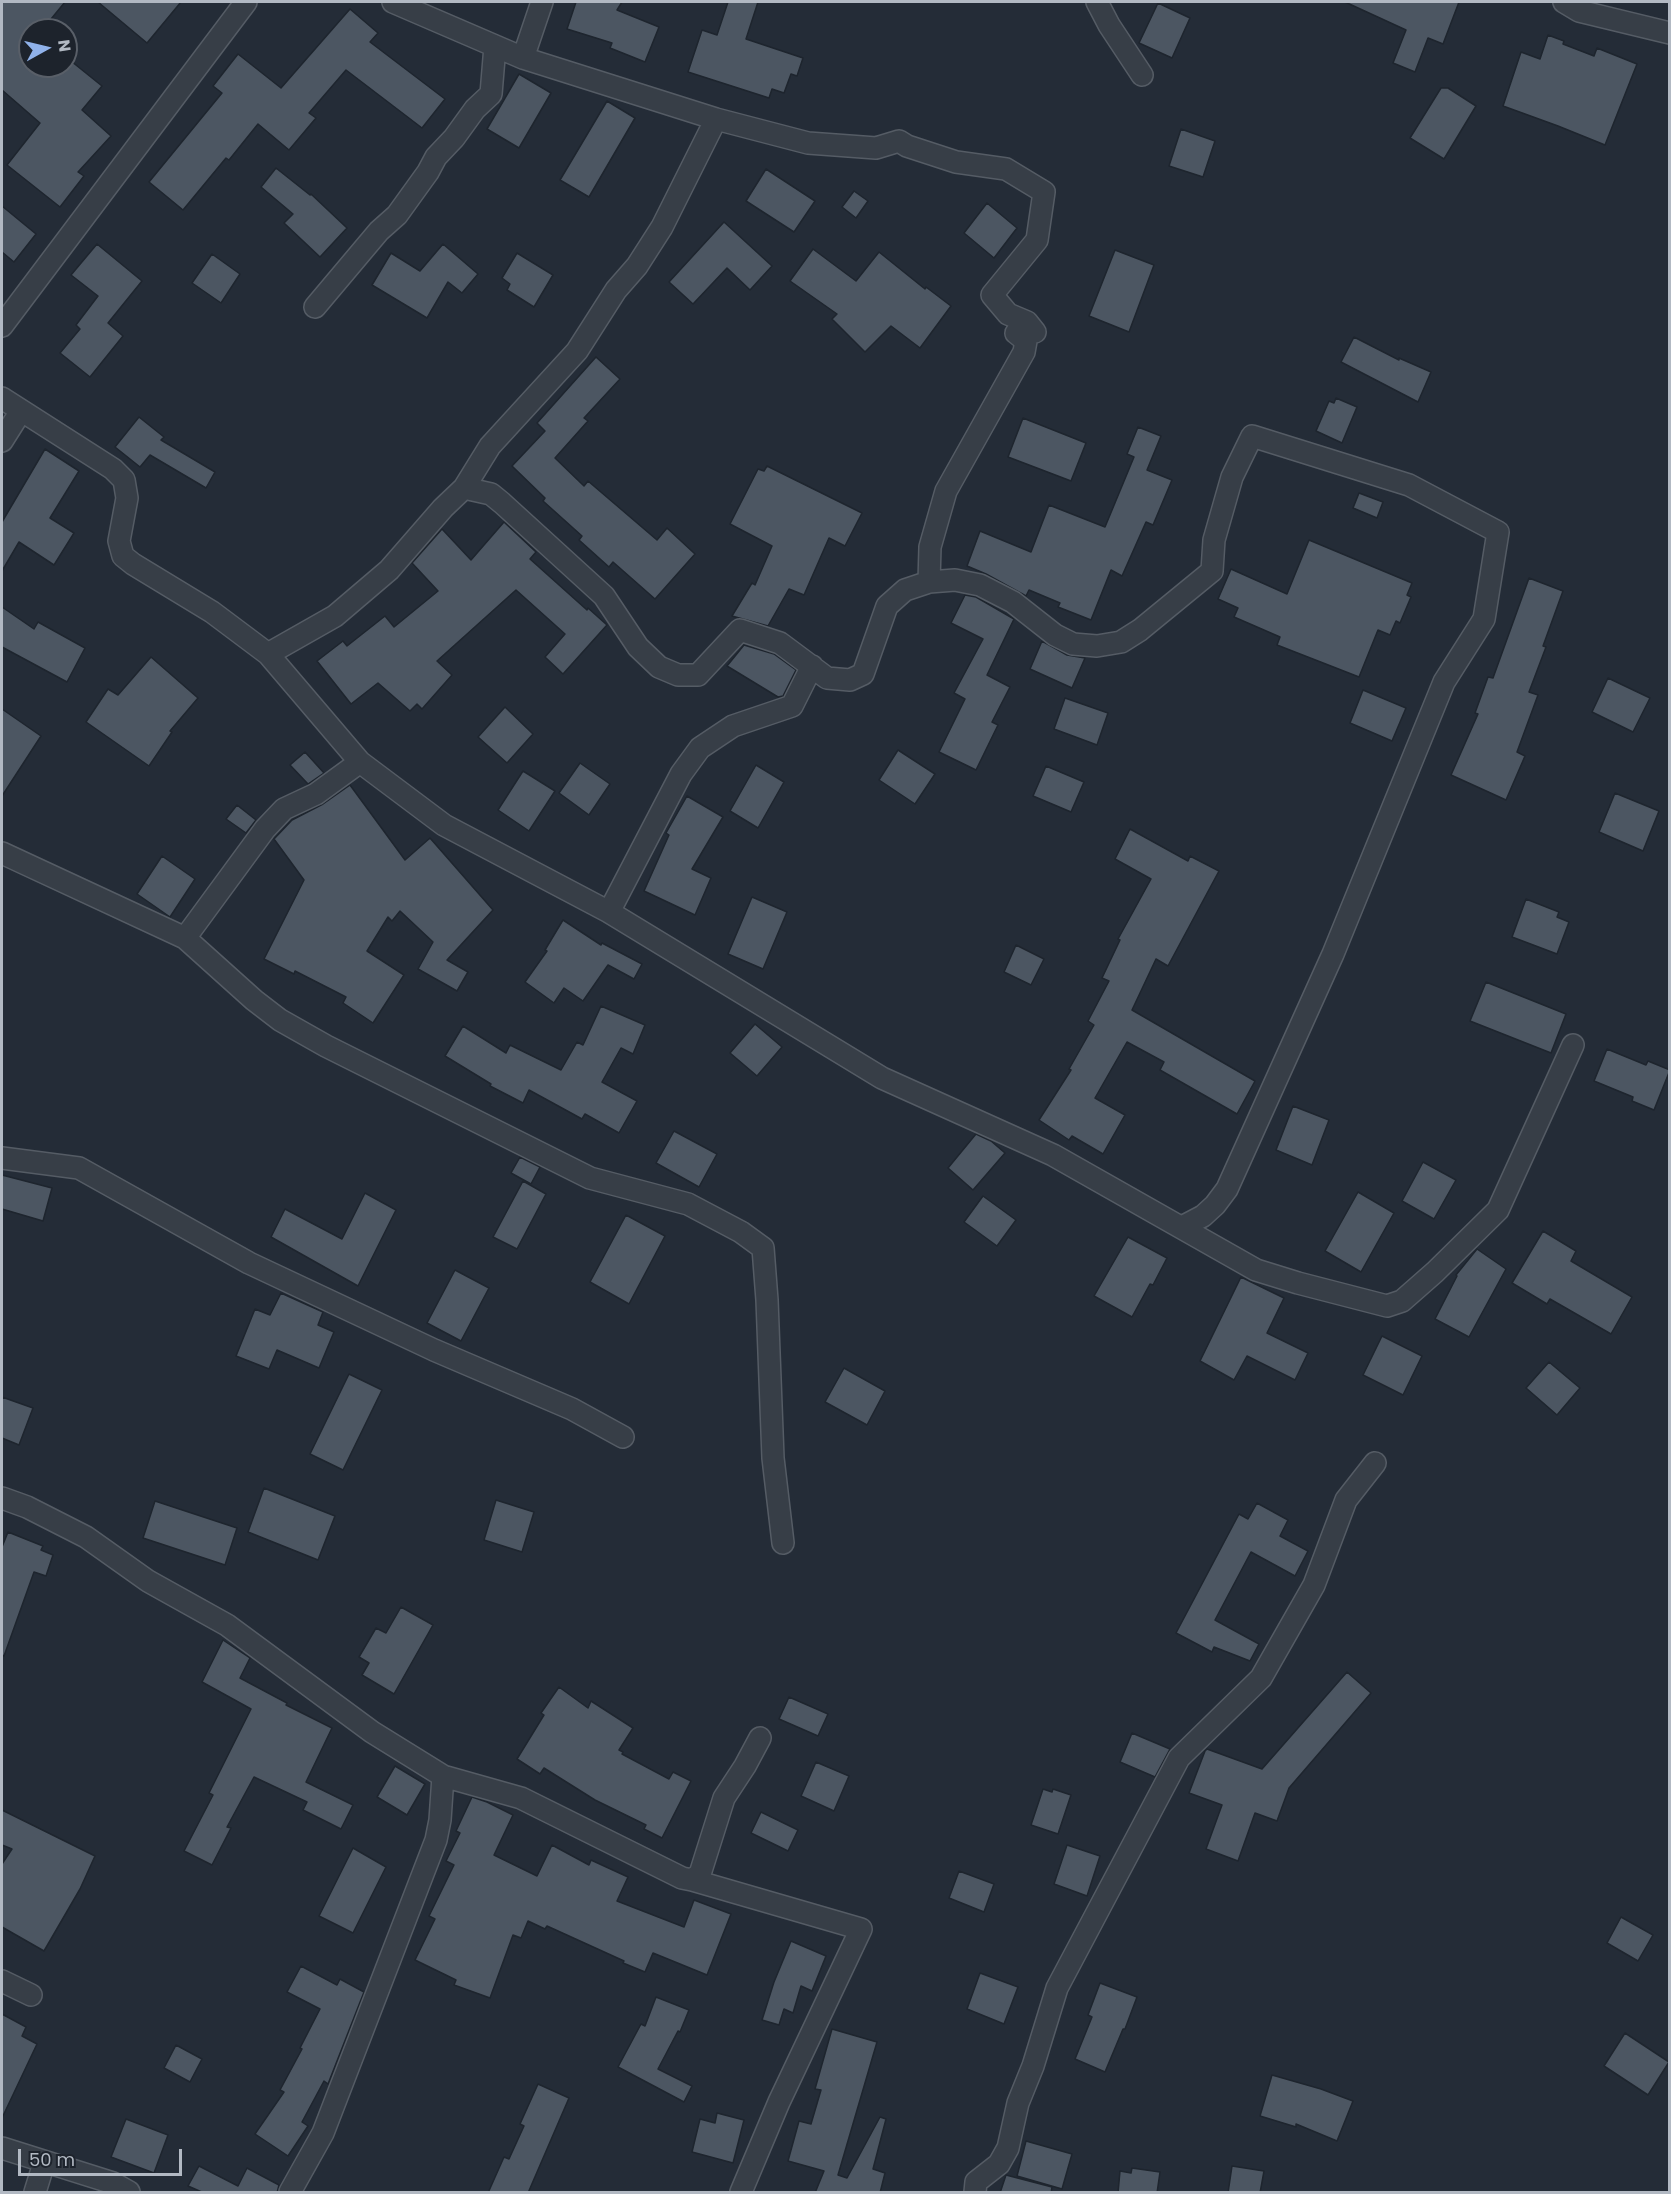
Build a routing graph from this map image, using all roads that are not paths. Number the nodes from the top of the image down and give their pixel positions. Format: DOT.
graph roads {
  1 [pos="246,2"];
  2 [pos="393,2"];
  3 [pos="542,2"];
  4 [pos="1097,2"];
  5 [pos="1564,2"];
  6 [pos="1670,33"];
  7 [pos="495,46"];
  8 [pos="523,58"];
  9 [pos="1142,75"];
  10 [pos="716,120"];
  11 [pos="315,307"];
  12 [pos="2,326"];
  13 [pos="2,398"];
  14 [pos="21,411"];
  15 [pos="2,441"];
  16 [pos="464,488"];
  17 [pos="929,582"];
  18 [pos="268,654"];
  19 [pos="812,666"];
  20 [pos="360,762"];
  21 [pos="2,853"];
  22 [pos="609,912"];
  23 [pos="185,938"];
  24 [pos="1573,1045"];
  25 [pos="2,1158"];
  26 [pos="1182,1227"];
  27 [pos="623,1437"];
  28 [pos="1375,1463"];
  29 [pos="2,1498"];
  30 [pos="783,1543"];
  31 [pos="760,1738"];
  32 [pos="443,1776"];
  33 [pos="692,1880"];
  34 [pos="2,1982"];
  35 [pos="31,1995"];
  36 [pos="2,2148"];
  37 [pos="44,2163"];
  38 [pos="35,2193"];
  39 [pos="129,2193"];
  40 [pos="291,2193"];
  41 [pos="741,2193"];
  42 [pos="975,2193"];
  1 -- 12 [label="street"];
  2 -- 7 [label="street"];
  3 -- 8 [label="street"];
  4 -- 9 [label="street"];
  5 -- 6 [label="street"];
  7 -- 8 [label="street"];
  7 -- 11 [label="street"];
  8 -- 10 [label="street"];
  10 -- 16 [label="street"];
  10 -- 17 [label="street"];
  13 -- 14 [label="street"];
  14 -- 15 [label="street"];
  14 -- 18 [label="street"];
  16 -- 18 [label="street"];
  16 -- 19 [label="street"];
  17 -- 19 [label="street"];
  17 -- 26 [label="street"];
  18 -- 20 [label="street"];
  19 -- 22 [label="street"];
  20 -- 22 [label="street"];
  20 -- 23 [label="street"];
  21 -- 23 [label="street"];
  22 -- 26 [label="street"];
  23 -- 30 [label="street"];
  24 -- 26 [label="street"];
  25 -- 27 [label="street"];
  28 -- 42 [label="street"];
  29 -- 32 [label="street"];
  31 -- 33 [label="street"];
  32 -- 33 [label="street"];
  32 -- 40 [label="street"];
  33 -- 41 [label="street"];
  34 -- 35 [label="street"];
  36 -- 37 [label="street"];
  37 -- 38 [label="street"];
  37 -- 39 [label="street"];
}
